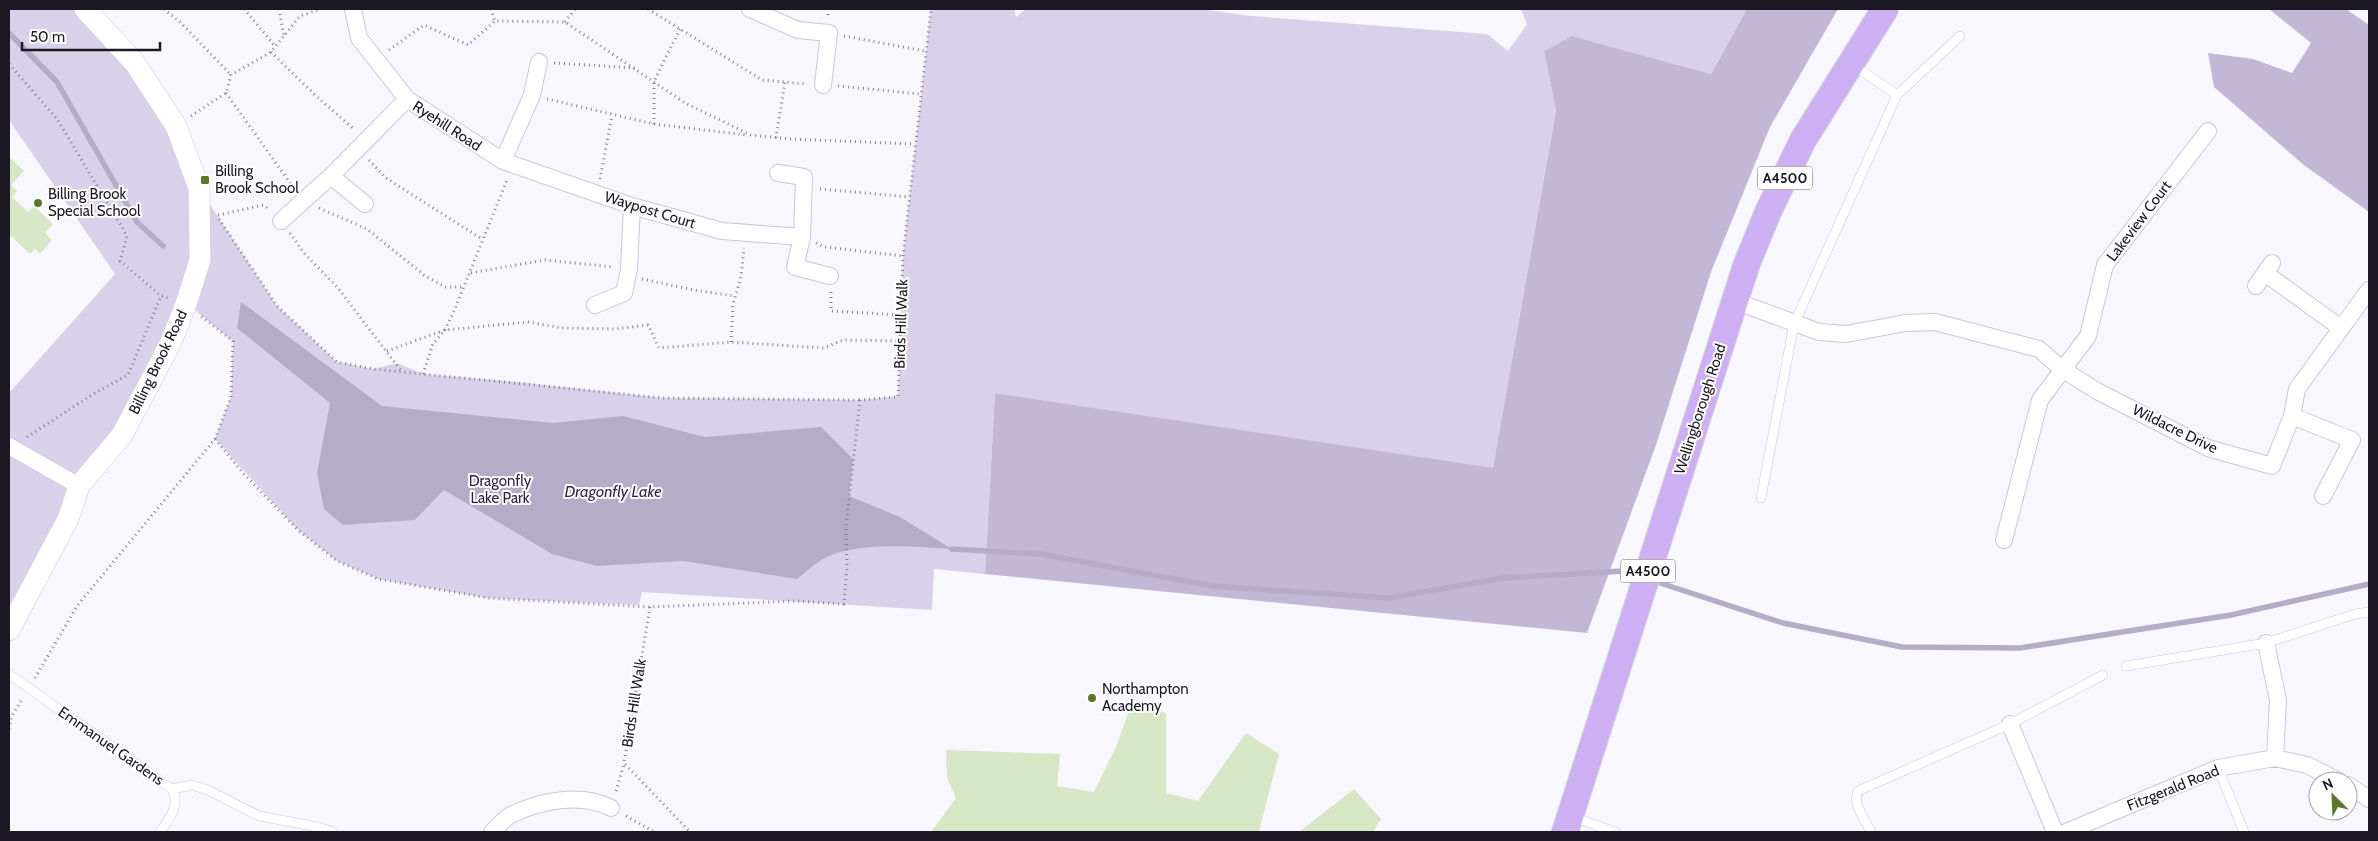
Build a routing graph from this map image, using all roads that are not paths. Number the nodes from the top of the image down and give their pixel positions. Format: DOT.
graph roads {
  1 [pos="85,9"];
  2 [pos="353,9"];
  3 [pos="750,9"];
  4 [pos="1885,9"];
  5 [pos="1960,36"];
  6 [pos="539,62"];
  7 [pos="1850,62"];
  8 [pos="823,85"];
  9 [pos="1897,95"];
  10 [pos="407,100"];
  11 [pos="2208,131"];
  12 [pos="508,164"];
  13 [pos="778,173"];
  14 [pos="331,176"];
  15 [pos="366,204"];
  16 [pos="632,206"];
  17 [pos="281,221"];
  18 [pos="802,238"];
  19 [pos="2265,274"];
  20 [pos="830,276"];
  21 [pos="2369,290"];
  22 [pos="1735,301"];
  23 [pos="596,305"];
  24 [pos="1794,324"];
  25 [pos="2341,328"];
  26 [pos="2062,369"];
  27 [pos="2292,416"];
  28 [pos="10,447"];
  29 [pos="79,486"];
  30 [pos="2324,496"];
  31 [pos="1761,498"];
  32 [pos="2004,540"];
  33 [pos="2369,612"];
  34 [pos="9,630"];
  35 [pos="2266,643"];
  36 [pos="2126,666"];
  37 [pos="9,674"];
  38 [pos="2103,675"];
  39 [pos="2010,724"];
  40 [pos="2274,758"];
  41 [pos="2218,768"];
  42 [pos="2319,771"];
  43 [pos="172,789"];
  44 [pos="2358,792"];
  45 [pos="2369,799"];
  46 [pos="612,808"];
  47 [pos="1569,824"];
  48 [pos="160,832"];
  49 [pos="333,832"];
  50 [pos="492,832"];
  51 [pos="1615,832"];
  52 [pos="1871,832"];
  53 [pos="2055,832"];
  54 [pos="2066,832"];
  55 [pos="2244,832"];
  1 -- 29 [label="street, Billing Brook Road"];
  2 -- 10 [label="street, Ryehill Road"];
  3 -- 8 [label="street"];
  4 -- 7 [label="main road, Wellingborough Road / A4500"];
  5 -- 9 [label="lane"];
  6 -- 12 [label="street"];
  7 -- 9 [label="lane"];
  7 -- 22 [label="main road, Wellingborough Road / A4500"];
  9 -- 24 [label="lane"];
  10 -- 12 [label="street, Ryehill Road"];
  10 -- 14 [label="street"];
  11 -- 26 [label="street, Lakeview Court"];
  12 -- 16 [label="street, Waypost Court"];
  13 -- 18 [label="street"];
  14 -- 15 [label="street"];
  14 -- 17 [label="street"];
  16 -- 18 [label="street, Waypost Court"];
  16 -- 23 [label="street"];
  18 -- 20 [label="street"];
  19 -- 25 [label="street"];
  21 -- 25 [label="street"];
  22 -- 24 [label="street"];
  22 -- 47 [label="main road, Wellingborough Road / A4500"];
  24 -- 26 [label="street"];
  24 -- 31 [label="lane"];
  25 -- 27 [label="street"];
  26 -- 27 [label="street, Wildacre Drive"];
  26 -- 32 [label="street, Lakeview Court"];
  27 -- 30 [label="street"];
  28 -- 29 [label="street"];
  29 -- 34 [label="street, Billing Brook Road"];
  33 -- 35 [label="lane"];
  35 -- 36 [label="lane"];
  35 -- 40 [label="street"];
  37 -- 43 [label="lane, Emmanuel Gardens"];
  38 -- 39 [label="lane"];
  39 -- 52 [label="lane"];
  39 -- 53 [label="street"];
  40 -- 41 [label="street, Fitzgerald Road"];
  40 -- 42 [label="street, Fitzgerald Road"];
  41 -- 54 [label="street, Fitzgerald Road"];
  41 -- 55 [label="lane"];
  43 -- 48 [label="lane"];
  43 -- 49 [label="lane, Emmanuel Gardens"];
  44 -- 45 [label="street"];
  46 -- 50 [label="street"];
  47 -- 51 [label="lane"];
}
